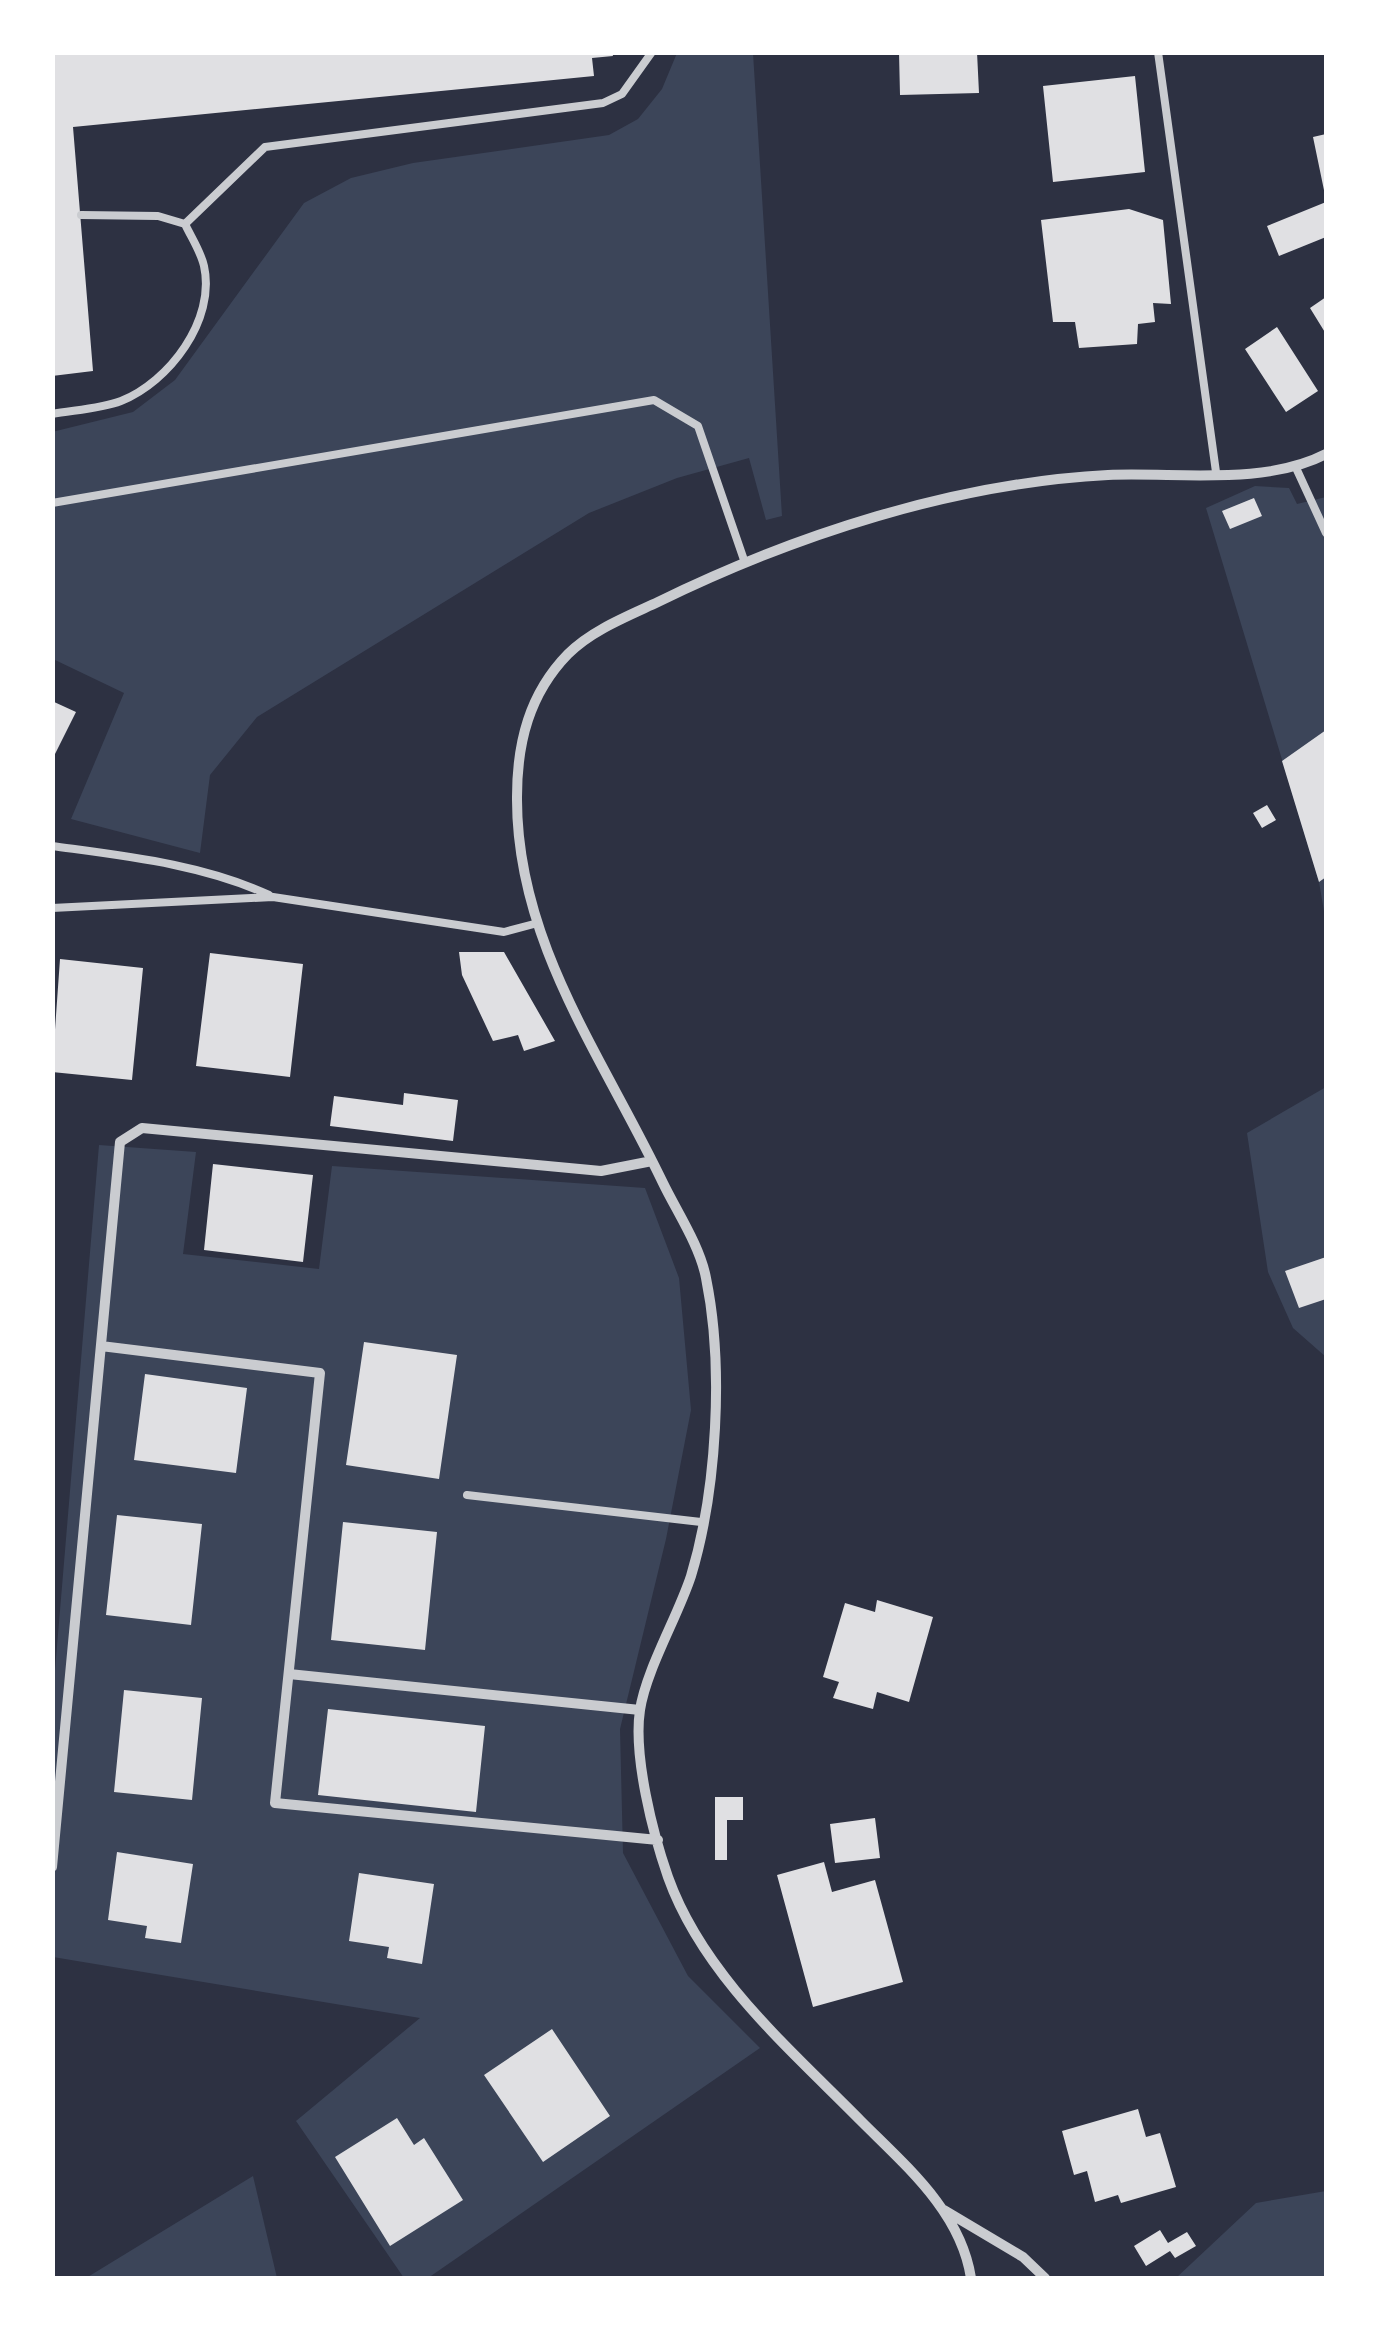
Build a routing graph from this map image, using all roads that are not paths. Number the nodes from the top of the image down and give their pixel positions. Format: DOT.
graph roads {
  1 [pos="652,52"];
  2 [pos="1158,52"];
  3 [pos="81,215"];
  4 [pos="184,224"];
  5 [pos="52,414"];
  6 [pos="1326,454"];
  7 [pos="1297,470"];
  8 [pos="1216,472"];
  9 [pos="52,503"];
  10 [pos="1326,533"];
  11 [pos="744,560"];
  12 [pos="52,846"];
  13 [pos="273,897"];
  14 [pos="52,908"];
  15 [pos="534,924"];
  16 [pos="652,1161"];
  17 [pos="101,1346"];
  18 [pos="467,1495"];
  19 [pos="701,1522"];
  20 [pos="289,1674"];
  21 [pos="640,1710"];
  22 [pos="658,1840"];
  23 [pos="52,1867"];
  24 [pos="944,2209"];
  25 [pos="971,2278"];
  26 [pos="1045,2278"];
  1 -- 4 [label="lane"];
  2 -- 8 [label="lane"];
  3 -- 4 [label="lane"];
  4 -- 5 [label="lane"];
  6 -- 7 [label="street"];
  7 -- 8 [label="street"];
  7 -- 10 [label="lane"];
  8 -- 11 [label="street"];
  9 -- 11 [label="lane"];
  11 -- 15 [label="street"];
  12 -- 13 [label="lane"];
  13 -- 14 [label="lane"];
  13 -- 15 [label="lane"];
  15 -- 16 [label="street"];
  16 -- 17 [label="street"];
  16 -- 19 [label="street"];
  17 -- 20 [label="street"];
  17 -- 23 [label="street"];
  18 -- 19 [label="lane"];
  19 -- 21 [label="street"];
  20 -- 21 [label="street"];
  20 -- 22 [label="street"];
  21 -- 22 [label="street"];
  22 -- 24 [label="street"];
  24 -- 25 [label="street"];
  24 -- 26 [label="street"];
}
